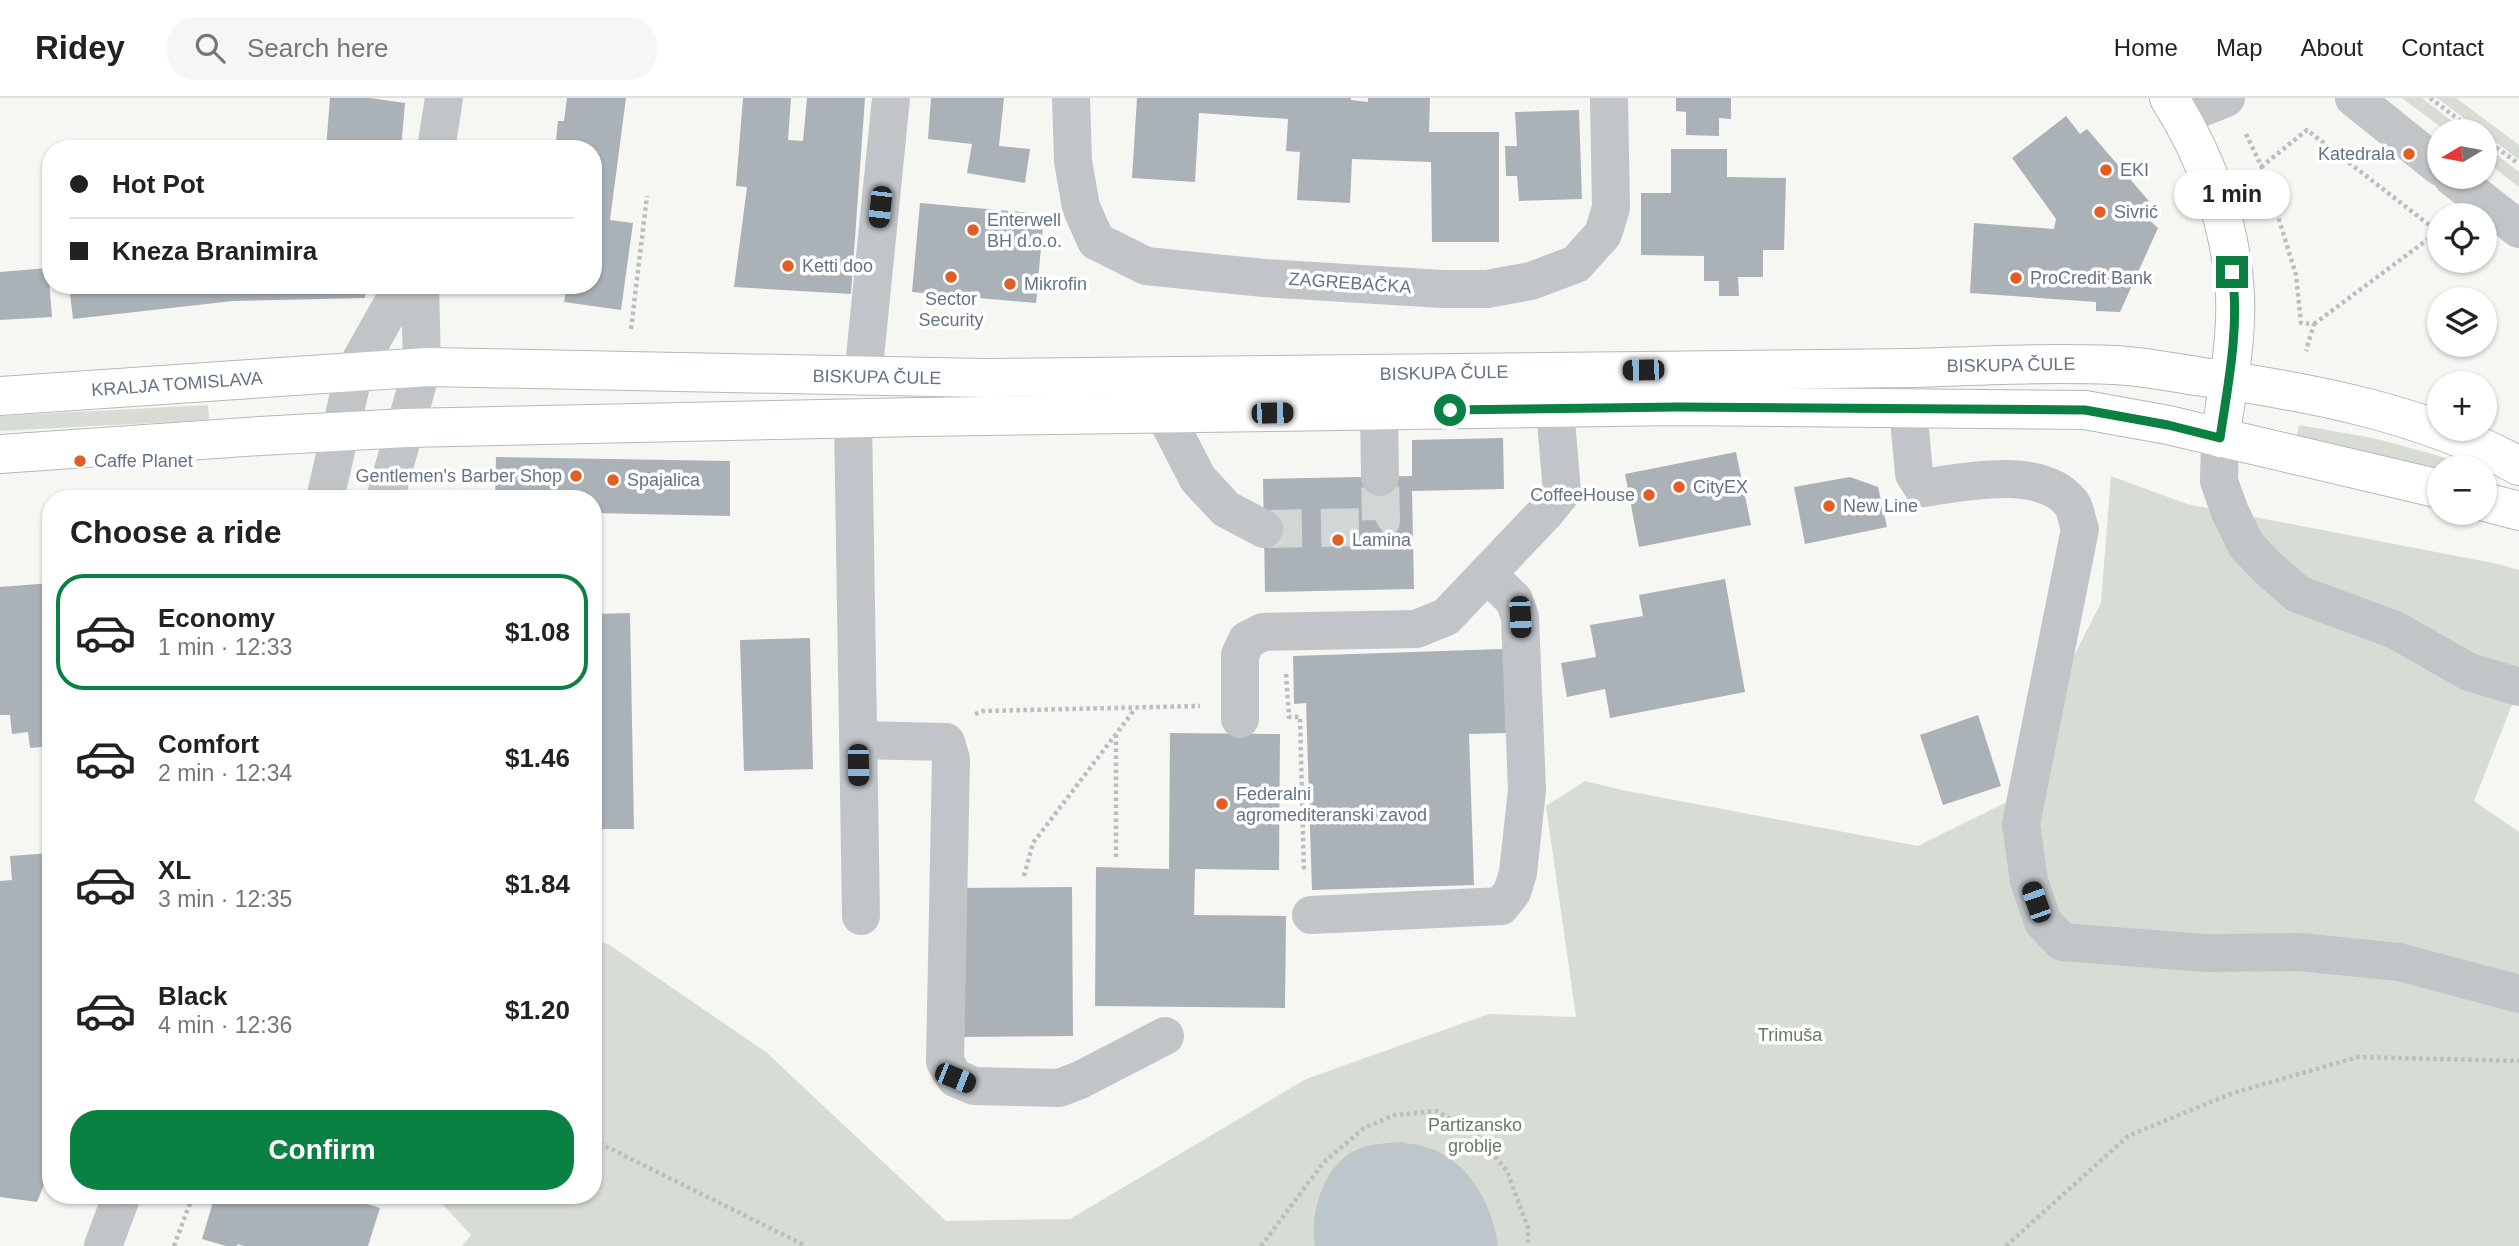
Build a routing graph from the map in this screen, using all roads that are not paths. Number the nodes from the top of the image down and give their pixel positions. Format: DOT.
graph roads {
  1 [pos="444,98"];
  2 [pos="891,98"];
  3 [pos="1071,98"];
  4 [pos="1609,98"];
  5 [pos="2226,98"];
  6 [pos="2354,98"];
  7 [pos="2175,107"];
  8 [pos="437,140"];
  9 [pos="2427,157"];
  10 [pos="2467,189"];
  11 [pos="2519,229"];
  12 [pos="397,294"];
  13 [pos="420,294"];
  14 [pos="422,368"];
  15 [pos="354,372"];
  16 [pos="863,377"];
  17 [pos="2228,380"];
  18 [pos="0,396"];
  19 [pos="1908,407"];
  20 [pos="1555,409"];
  21 [pos="1378,412"];
  22 [pos="1165,415"];
  23 [pos="853,419"];
  24 [pos="406,428"];
  25 [pos="340,432"];
  26 [pos="2220,438"];
  27 [pos="0,454"];
  28 [pos="2519,466"];
  29 [pos="1380,477"];
  30 [pos="2427,485"];
  31 [pos="327,490"];
  32 [pos="388,490"];
  33 [pos="2497,505"];
  34 [pos="2519,511"];
  35 [pos="1264,529"];
  36 [pos="1487,574"];
  37 [pos="2519,687"];
  38 [pos="1240,712"];
  39 [pos="858,740"];
  40 [pos="1311,915"];
  41 [pos="861,916"];
  42 [pos="2519,994"];
  43 [pos="1165,1036"];
  44 [pos="119,1204"];
  45 [pos="103,1246"];
  1 -- 8 [label="street"];
  2 -- 16 [label="street"];
  3 -- 4 [label="street, ZAGREBAČKA"];
  5 -- 7 [label="street"];
  6 -- 9 [label="street"];
  7 -- 17 [label="main road"];
  10 -- 11 [label="street"];
  12 -- 15 [label="street"];
  13 -- 14 [label="street"];
  14 -- 15 [label="main road, BISKUPA ČULE"];
  14 -- 16 [label="main road, BISKUPA ČULE"];
  14 -- 24 [label="street"];
  15 -- 18 [label="main road, KRALJA TOMISLAVA"];
  15 -- 25 [label="street"];
  16 -- 17 [label="main road, BISKUPA ČULE"];
  17 -- 26 [label="main road"];
  17 -- 28 [label="main road, BISKUPA ČULE"];
  19 -- 20 [label="main road"];
  19 -- 26 [label="main road"];
  19 -- 42 [label="street"];
  20 -- 21 [label="main road"];
  20 -- 36 [label="street"];
  21 -- 22 [label="main road"];
  21 -- 29 [label="street"];
  22 -- 23 [label="main road"];
  22 -- 35 [label="street"];
  23 -- 24 [label="main road"];
  23 -- 39 [label="street"];
  24 -- 25 [label="main road"];
  24 -- 32 [label="street"];
  25 -- 27 [label="main road"];
  25 -- 31 [label="street"];
  26 -- 30 [label="main road"];
  26 -- 37 [label="street"];
  33 -- 34 [label="main road"];
  36 -- 38 [label="street"];
  36 -- 40 [label="street"];
  39 -- 41 [label="street"];
  39 -- 43 [label="street"];
  44 -- 45 [label="street"];
}
